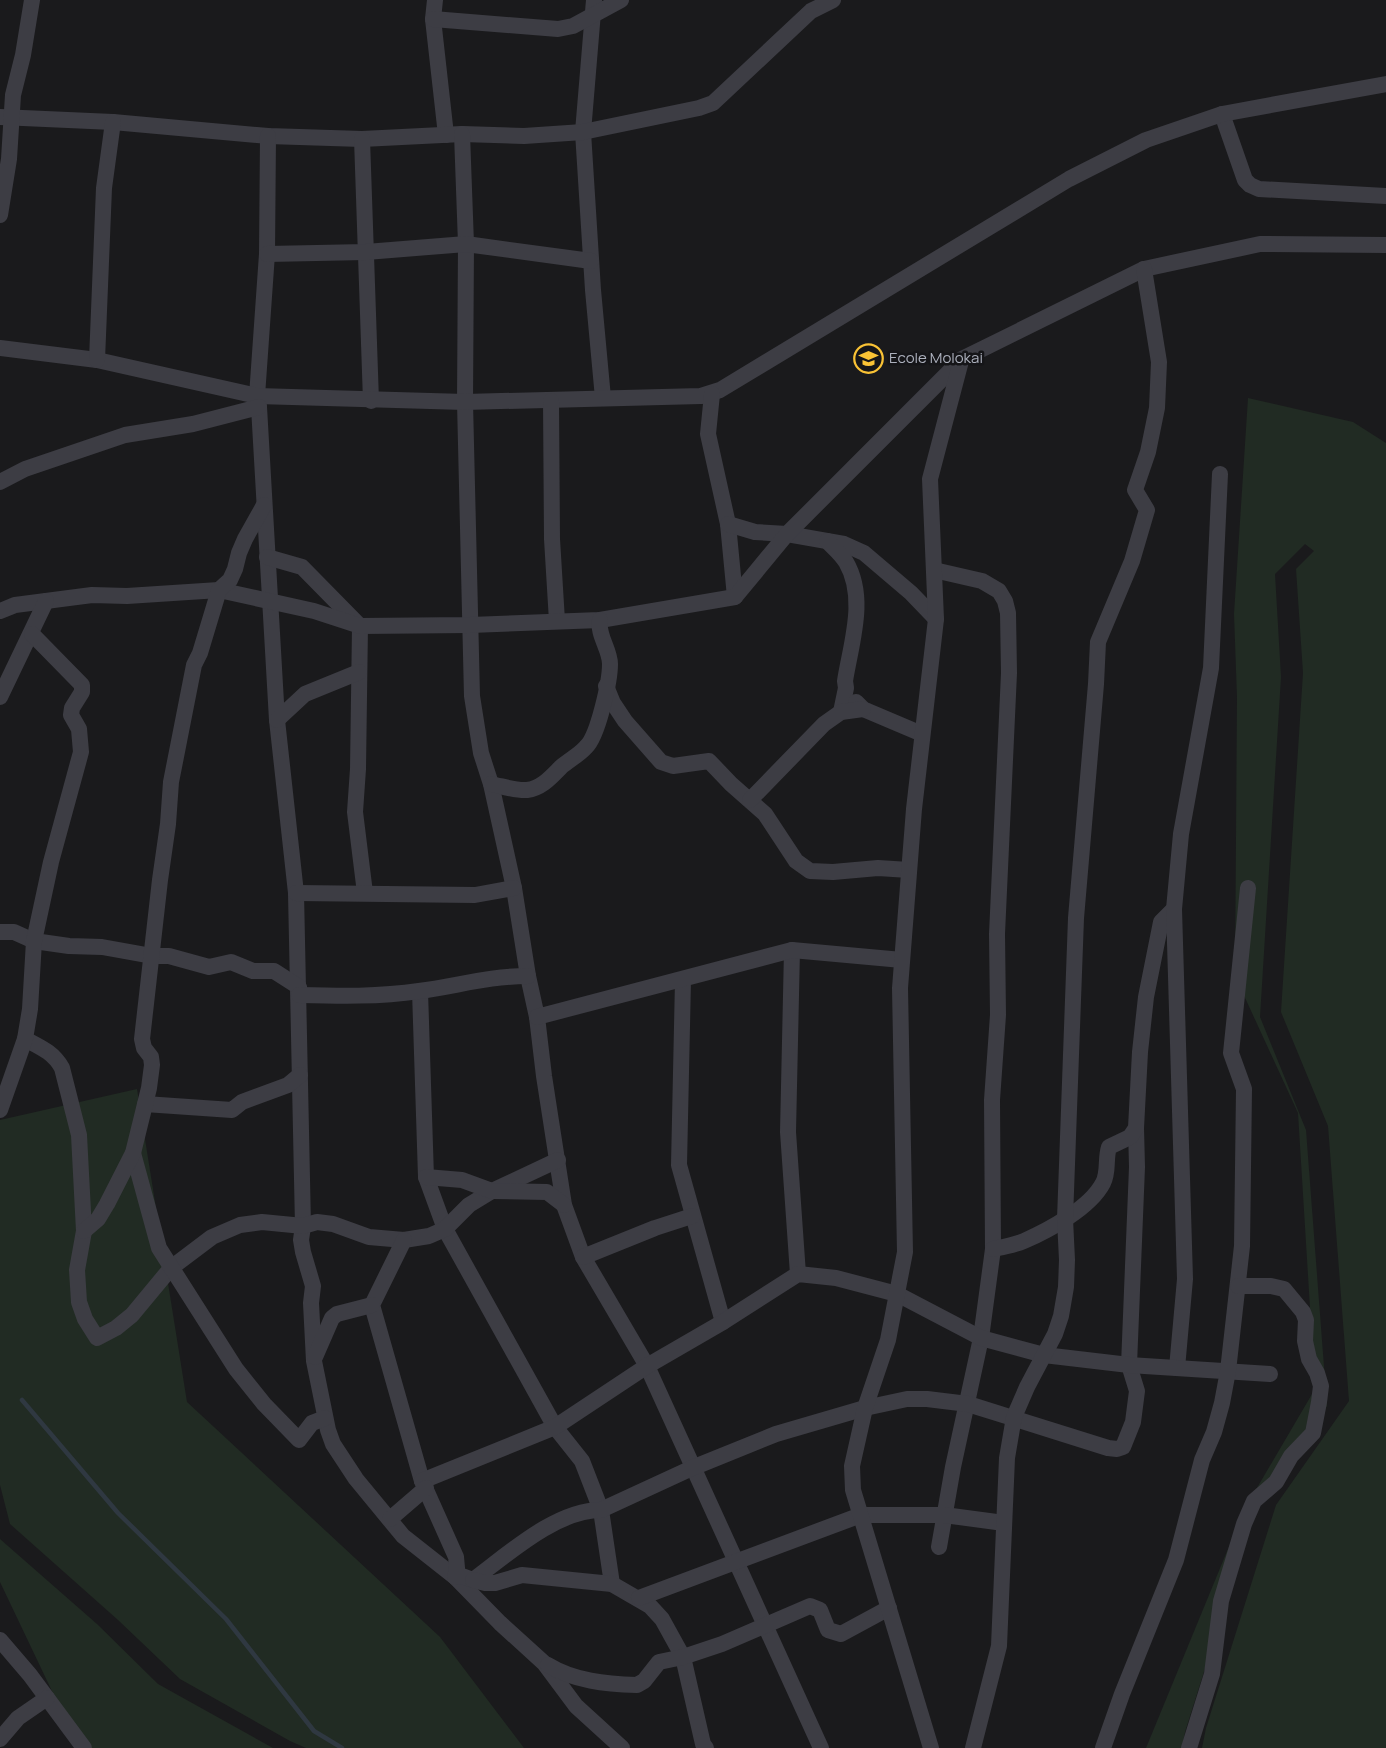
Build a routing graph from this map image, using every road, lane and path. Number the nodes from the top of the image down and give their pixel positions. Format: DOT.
graph roads {
  1 [pos="32,0"];
  2 [pos="435,0"];
  3 [pos="621,0"];
  4 [pos="833,0"];
  5 [pos="593,8"];
  6 [pos="433,19"];
  7 [pos="1386,84"];
  8 [pos="1222,114"];
  9 [pos="6,118"];
  10 [pos="113,122"];
  11 [pos="583,132"];
  12 [pos="454,135"];
  13 [pos="268,136"];
  14 [pos="362,139"];
  15 [pos="1386,196"];
  16 [pos="0,215"];
  17 [pos="466,244"];
  18 [pos="1386,245"];
  19 [pos="366,252"];
  20 [pos="267,254"];
  21 [pos="591,261"];
  22 [pos="1144,269"];
  23 [pos="0,348"];
  24 [pos="962,359"];
  25 [pos="97,360"];
  26 [pos="712,394"];
  27 [pos="603,398"];
  28 [pos="371,401"];
  29 [pos="551,401"];
  30 [pos="258,402"];
  31 [pos="465,402"];
  32 [pos="1220,474"];
  33 [pos="0,482"];
  34 [pos="264,504"];
  35 [pos="728,524"];
  36 [pos="787,534"];
  37 [pos="827,541"];
  38 [pos="267,557"];
  39 [pos="934,570"];
  40 [pos="219,590"];
  41 [pos="735,597"];
  42 [pos="46,601"];
  43 [pos="271,601"];
  44 [pos="0,610"];
  45 [pos="936,619"];
  46 [pos="600,620"];
  47 [pos="557,621"];
  48 [pos="470,625"];
  49 [pos="360,626"];
  50 [pos="32,634"];
  51 [pos="359,672"];
  52 [pos="606,686"];
  53 [pos="846,688"];
  54 [pos="0,697"];
  55 [pos="863,709"];
  56 [pos="841,712"];
  57 [pos="278,720"];
  58 [pos="922,734"];
  59 [pos="491,784"];
  60 [pos="750,800"];
  61 [pos="909,870"];
  62 [pos="514,888"];
  63 [pos="1248,888"];
  64 [pos="296,893"];
  65 [pos="365,893"];
  66 [pos="1174,909"];
  67 [pos="0,932"];
  68 [pos="34,941"];
  69 [pos="792,950"];
  70 [pos="152,956"];
  71 [pos="902,960"];
  72 [pos="528,976"];
  73 [pos="683,980"];
  74 [pos="299,991"];
  75 [pos="420,991"];
  76 [pos="537,1017"];
  77 [pos="25,1039"];
  78 [pos="300,1075"];
  79 [pos="145,1104"];
  80 [pos="0,1110"];
  81 [pos="1136,1128"];
  82 [pos="133,1153"];
  83 [pos="558,1160"];
  84 [pos="426,1177"];
  85 [pos="492,1191"];
  86 [pos="564,1205"];
  87 [pos="692,1216"];
  88 [pos="1065,1219"];
  89 [pos="303,1226"];
  90 [pos="445,1229"];
  91 [pos="84,1231"];
  92 [pos="404,1240"];
  93 [pos="993,1250"];
  94 [pos="583,1257"];
  95 [pos="171,1268"];
  96 [pos="798,1274"];
  97 [pos="1238,1287"];
  98 [pos="897,1294"];
  99 [pos="372,1305"];
  100 [pos="723,1322"];
  101 [pos="981,1338"];
  102 [pos="1044,1355"];
  103 [pos="314,1361"];
  104 [pos="1129,1365"];
  105 [pos="647,1366"];
  106 [pos="1177,1368"];
  107 [pos="1228,1371"];
  108 [pos="1270,1374"];
  109 [pos="968,1404"];
  110 [pos="865,1408"];
  111 [pos="1014,1417"];
  112 [pos="326,1418"];
  113 [pos="555,1426"];
  114 [pos="692,1468"];
  115 [pos="424,1484"];
  116 [pos="601,1510"];
  117 [pos="861,1515"];
  118 [pos="945,1515"];
  119 [pos="390,1519"];
  120 [pos="1004,1524"];
  121 [pos="939,1548"];
  122 [pos="736,1563"];
  123 [pos="455,1577"];
  124 [pos="473,1580"];
  125 [pos="612,1584"];
  126 [pos="639,1598"];
  127 [pos="889,1608"];
  128 [pos="764,1625"];
  129 [pos="0,1640"];
  130 [pos="683,1658"];
  131 [pos="544,1663"];
  132 [pos="47,1698"];
  133 [pos="0,1739"];
  134 [pos="84,1748"];
  135 [pos="622,1748"];
  136 [pos="706,1748"];
  137 [pos="821,1748"];
  138 [pos="931,1748"];
  139 [pos="973,1748"];
  140 [pos="1103,1748"];
  141 [pos="1189,1748"];
  1 -- 9 [label="street"];
  2 -- 6 [label="street"];
  3 -- 5 [label="street"];
  4 -- 11 [label="street"];
  5 -- 6 [label="street"];
  5 -- 11 [label="street"];
  6 -- 12 [label="street"];
  7 -- 8 [label="street"];
  8 -- 15 [label="street"];
  8 -- 26 [label="street"];
  9 -- 10 [label="street"];
  9 -- 16 [label="street"];
  10 -- 13 [label="street"];
  10 -- 25 [label="street"];
  11 -- 12 [label="street"];
  11 -- 21 [label="street"];
  12 -- 14 [label="street"];
  12 -- 17 [label="street"];
  13 -- 14 [label="street"];
  13 -- 20 [label="street"];
  14 -- 19 [label="street"];
  17 -- 19 [label="street"];
  17 -- 21 [label="street"];
  17 -- 31 [label="street"];
  18 -- 22 [label="street"];
  19 -- 20 [label="street"];
  19 -- 28 [label="street"];
  20 -- 30 [label="street"];
  21 -- 27 [label="street"];
  22 -- 24 [label="street"];
  22 -- 88 [label="street"];
  23 -- 25 [label="street"];
  24 -- 36 [label="street"];
  24 -- 39 [label="street"];
  25 -- 30 [label="street"];
  26 -- 27 [label="street"];
  26 -- 35 [label="street"];
  27 -- 29 [label="street"];
  28 -- 30 [label="street"];
  28 -- 31 [label="street"];
  29 -- 31 [label="street"];
  29 -- 47 [label="street"];
  30 -- 33 [label="street"];
  30 -- 34 [label="street"];
  31 -- 48 [label="street"];
  32 -- 66 [label="street"];
  34 -- 38 [label="street"];
  34 -- 40 [label="street"];
  35 -- 36 [label="street"];
  35 -- 41 [label="street"];
  36 -- 37 [label="street"];
  36 -- 41 [label="street"];
  37 -- 45 [label="street"];
  37 -- 53 [label="street"];
  38 -- 43 [label="street"];
  38 -- 49 [label="street"];
  39 -- 45 [label="street"];
  39 -- 93 [label="street"];
  40 -- 42 [label="street"];
  40 -- 43 [label="street"];
  40 -- 70 [label="street"];
  41 -- 46 [label="street"];
  42 -- 44 [label="street"];
  42 -- 50 [label="street"];
  43 -- 49 [label="street"];
  43 -- 57 [label="street"];
  45 -- 58 [label="street"];
  46 -- 47 [label="street"];
  46 -- 52 [label="street"];
  47 -- 48 [label="street"];
  48 -- 49 [label="street"];
  48 -- 59 [label="street"];
  49 -- 51 [label="street"];
  50 -- 54 [label="street"];
  50 -- 68 [label="street"];
  51 -- 57 [label="street"];
  51 -- 65 [label="street"];
  52 -- 59 [label="street"];
  52 -- 60 [label="street"];
  53 -- 55 [label="street"];
  53 -- 56 [label="street"];
  55 -- 56 [label="street"];
  55 -- 58 [label="street"];
  56 -- 60 [label="street"];
  57 -- 64 [label="street"];
  58 -- 61 [label="street"];
  59 -- 62 [label="street"];
  60 -- 61 [label="street"];
  61 -- 71 [label="street"];
  62 -- 65 [label="street"];
  62 -- 72 [label="street"];
  63 -- 97 [label="street"];
  64 -- 65 [label="street"];
  64 -- 74 [label="street"];
  66 -- 81 [label="street"];
  66 -- 106 [label="street"];
  67 -- 68 [label="street"];
  68 -- 70 [label="street"];
  68 -- 77 [label="street"];
  69 -- 71 [label="street"];
  69 -- 73 [label="street"];
  69 -- 96 [label="street"];
  70 -- 74 [label="street"];
  70 -- 79 [label="street"];
  71 -- 98 [label="street"];
  72 -- 75 [label="street"];
  72 -- 76 [label="street"];
  73 -- 76 [label="street"];
  73 -- 87 [label="street"];
  74 -- 75 [label="street"];
  74 -- 78 [label="street"];
  75 -- 84 [label="street"];
  76 -- 83 [label="street"];
  77 -- 80 [label="street"];
  77 -- 91 [label="street"];
  78 -- 79 [label="street"];
  78 -- 89 [label="street"];
  79 -- 82 [label="street"];
  81 -- 88 [label="street"];
  81 -- 104 [label="street"];
  82 -- 91 [label="street"];
  82 -- 95 [label="street"];
  83 -- 85 [label="street"];
  83 -- 86 [label="street"];
  84 -- 85 [label="street"];
  84 -- 90 [label="street"];
  85 -- 86 [label="street"];
  85 -- 90 [label="street"];
  86 -- 94 [label="street"];
  87 -- 94 [label="street"];
  87 -- 100 [label="street"];
  88 -- 93 [label="street"];
  88 -- 102 [label="street"];
  89 -- 92 [label="street"];
  89 -- 95 [label="street"];
  89 -- 103 [label="street"];
  90 -- 92 [label="street"];
  90 -- 113 [label="street"];
  91 -- 95 [label="street"];
  92 -- 99 [label="street"];
  93 -- 101 [label="street"];
  94 -- 105 [label="street"];
  95 -- 112 [label="street"];
  96 -- 98 [label="street"];
  96 -- 100 [label="street"];
  97 -- 107 [label="street"];
  97 -- 141 [label="street"];
  98 -- 101 [label="street"];
  98 -- 110 [label="street"];
  99 -- 103 [label="street"];
  99 -- 115 [label="street"];
  100 -- 105 [label="street"];
  101 -- 102 [label="street"];
  101 -- 109 [label="street"];
  102 -- 104 [label="street"];
  102 -- 111 [label="street"];
  103 -- 112 [label="street"];
  104 -- 106 [label="street"];
  104 -- 111 [label="street"];
  105 -- 113 [label="street"];
  105 -- 114 [label="street"];
  106 -- 107 [label="street"];
  107 -- 108 [label="street"];
  107 -- 140 [label="street"];
  109 -- 110 [label="street"];
  109 -- 111 [label="street"];
  109 -- 118 [label="street"];
  110 -- 114 [label="street"];
  110 -- 117 [label="street"];
  111 -- 120 [label="street"];
  112 -- 119 [label="street"];
  113 -- 115 [label="street"];
  113 -- 116 [label="street"];
  114 -- 116 [label="street"];
  114 -- 122 [label="street"];
  115 -- 119 [label="street"];
  115 -- 123 [label="street"];
  116 -- 124 [label="street"];
  116 -- 125 [label="street"];
  117 -- 118 [label="street"];
  117 -- 122 [label="street"];
  117 -- 127 [label="street"];
  118 -- 120 [label="street"];
  118 -- 121 [label="street"];
  119 -- 123 [label="street"];
  120 -- 139 [label="street"];
  122 -- 126 [label="street"];
  122 -- 128 [label="street"];
  123 -- 124 [label="street"];
  123 -- 131 [label="street"];
  124 -- 125 [label="street"];
  125 -- 126 [label="street"];
  126 -- 130 [label="street"];
  127 -- 128 [label="street"];
  127 -- 138 [label="street"];
  128 -- 130 [label="street"];
  128 -- 137 [label="street"];
  129 -- 132 [label="street"];
  130 -- 131 [label="street"];
  130 -- 136 [label="street"];
  131 -- 135 [label="street"];
  132 -- 133 [label="street"];
  132 -- 134 [label="street"];
}
